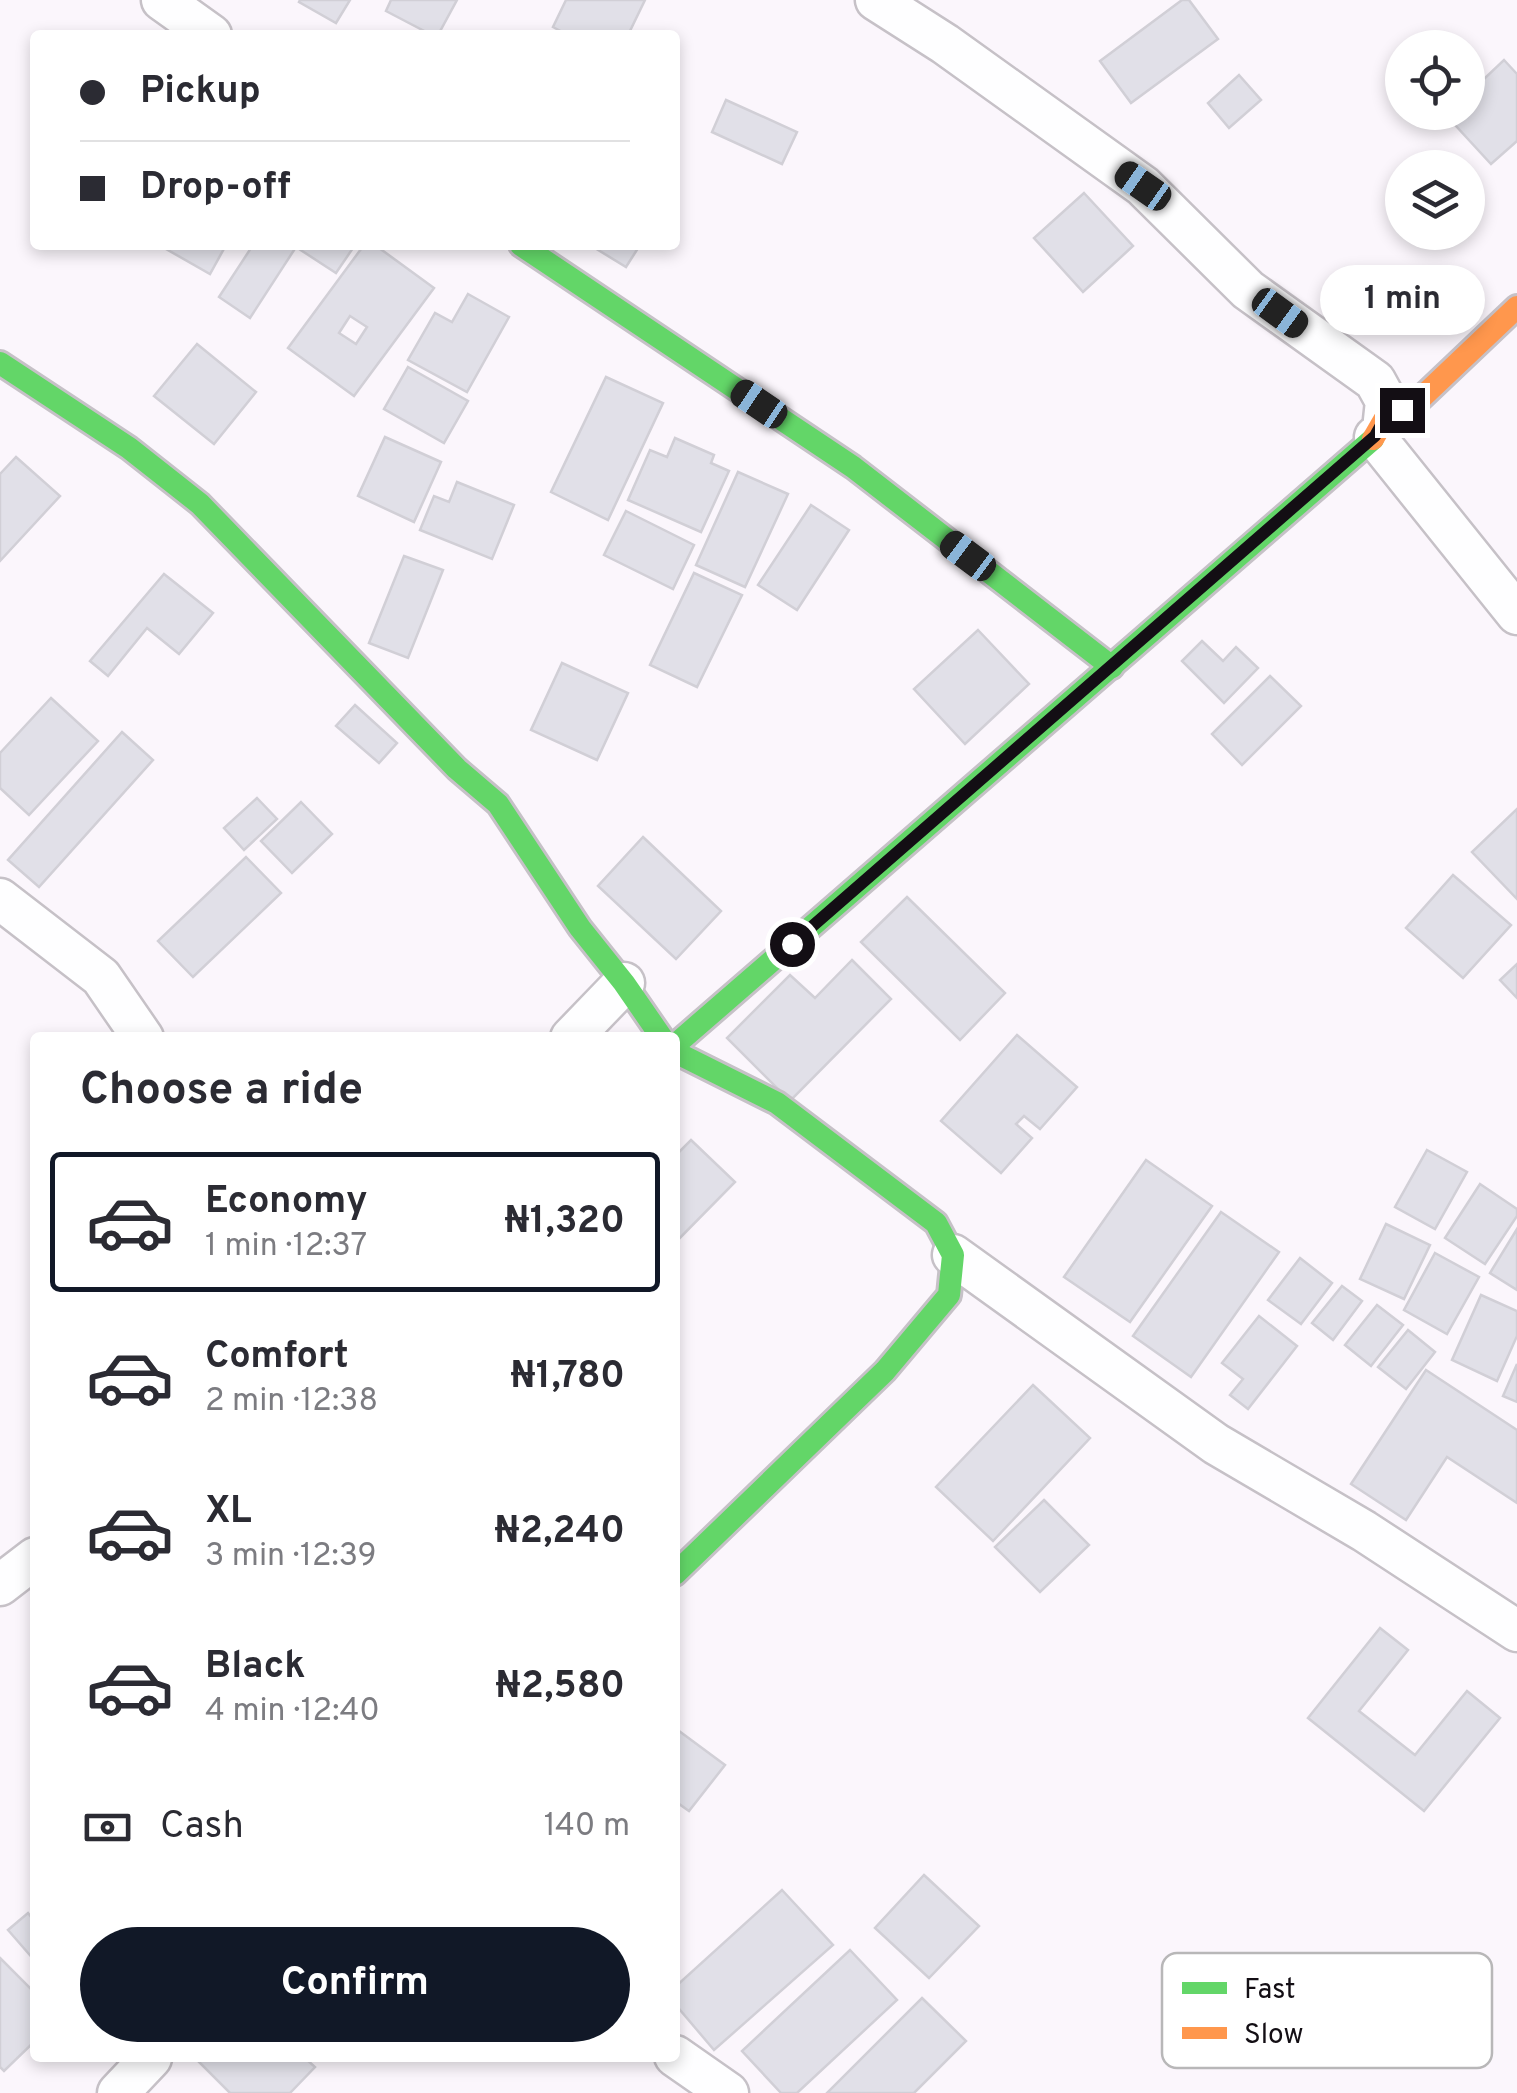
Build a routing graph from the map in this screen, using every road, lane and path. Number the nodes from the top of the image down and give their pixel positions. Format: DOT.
graph roads {
  1 [pos="162,0"];
  2 [pos="876,0"];
  3 [pos="204,30"];
  4 [pos="528,250"];
  5 [pos="1517,306"];
  6 [pos="0,363"];
  7 [pos="1379,428"];
  8 [pos="1517,614"];
  9 [pos="1112,666"];
  10 [pos="0,899"];
  11 [pos="624,983"];
  12 [pos="139,1032"];
  13 [pos="578,1032"];
  14 [pos="658,1032"];
  15 [pos="680,1044"];
  16 [pos="680,1051"];
  17 [pos="952,1254"];
  18 [pos="30,1562"];
  19 [pos="680,1569"];
  20 [pos="0,1584"];
  21 [pos="1517,1631"];
  22 [pos="680,2059"];
  23 [pos="147,2062"];
  24 [pos="118,2093"];
  25 [pos="728,2093"];
  1 -- 3 [label="street"];
  2 -- 7 [label="street"];
  4 -- 9 [label="street"];
  5 -- 7 [label="street"];
  6 -- 11 [label="street"];
  7 -- 8 [label="street"];
  7 -- 9 [label="street"];
  9 -- 15 [label="street"];
  10 -- 12 [label="street"];
  11 -- 13 [label="street"];
  11 -- 14 [label="street"];
  16 -- 17 [label="street"];
  17 -- 19 [label="street"];
  17 -- 21 [label="street"];
  18 -- 20 [label="street"];
  22 -- 25 [label="street"];
  23 -- 24 [label="street"];
}
